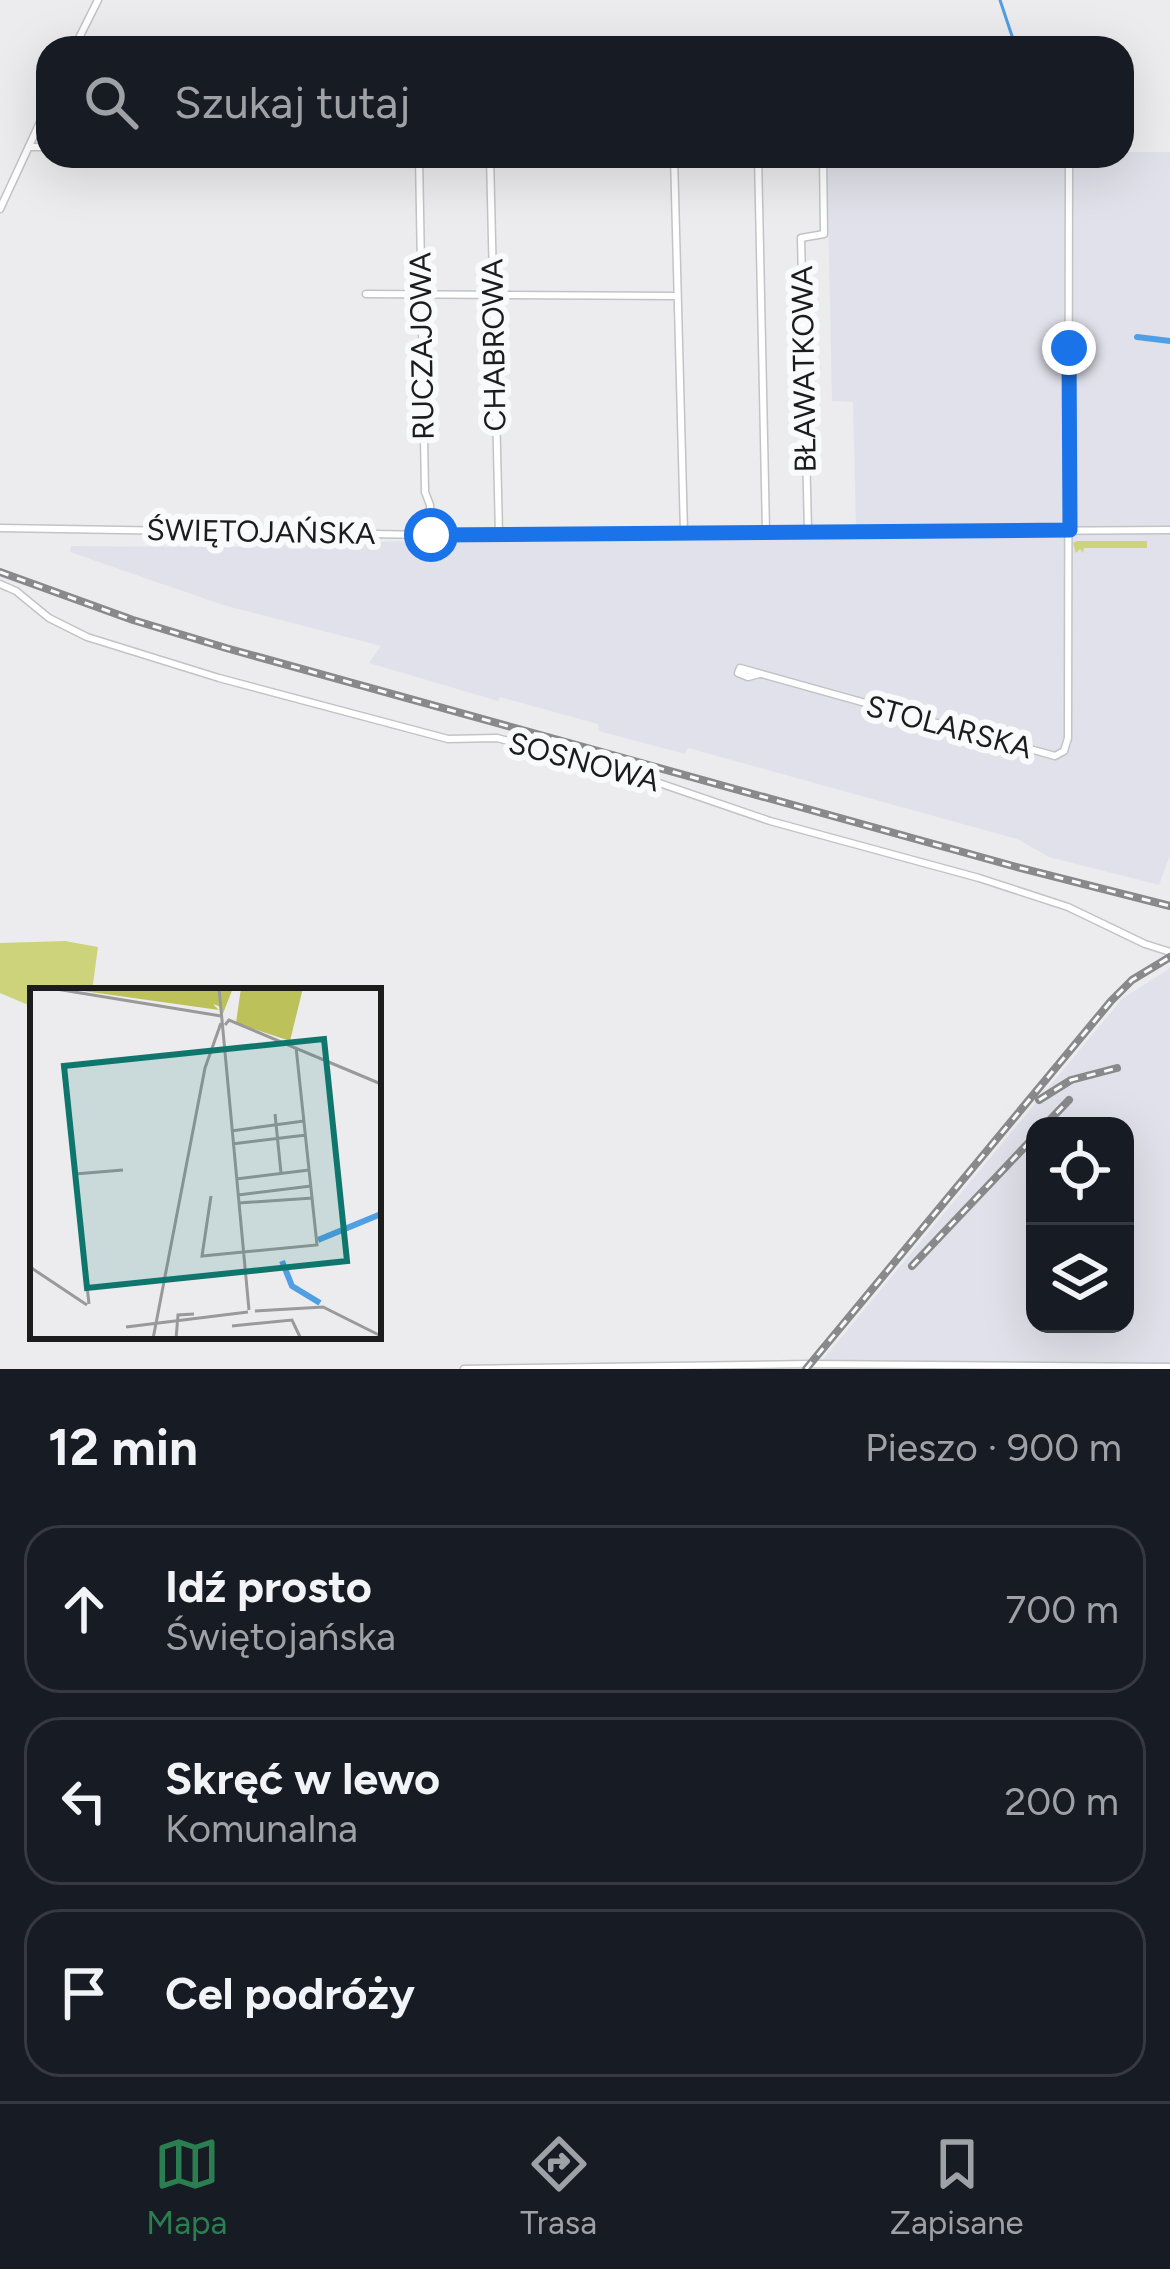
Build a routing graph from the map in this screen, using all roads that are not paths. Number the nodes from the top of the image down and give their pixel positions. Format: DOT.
graph roads {
  1 [pos="98,0"];
  2 [pos="80,36"];
  3 [pos="36,132"];
  4 [pos="29,147"];
  5 [pos="36,147"];
  6 [pos="419,168"];
  7 [pos="490,168"];
  8 [pos="674,168"];
  9 [pos="758,168"];
  10 [pos="823,168"];
  11 [pos="1069,168"];
  12 [pos="0,209"];
  13 [pos="421,293"];
  14 [pos="492,293"];
  15 [pos="365,294"];
  16 [pos="677,296"];
  17 [pos="0,528"];
  18 [pos="1070,530"];
  19 [pos="1170,530"];
  20 [pos="684,532"];
  21 [pos="766,532"];
  22 [pos="808,532"];
  23 [pos="499,534"];
  24 [pos="431,535"];
  25 [pos="0,584"];
  26 [pos="759,674"];
  27 [pos="1170,952"];
  28 [pos="1170,1367"];
  29 [pos="464,1369"];
  1 -- 2 [label="street"];
  3 -- 4 [label="street"];
  4 -- 5 [label="street"];
  4 -- 12 [label="street"];
  6 -- 13 [label="street, RUCZAJOWA"];
  7 -- 14 [label="street, CHABROWA"];
  8 -- 16 [label="street"];
  9 -- 21 [label="street"];
  10 -- 22 [label="street, BŁAWATKOWA"];
  11 -- 18 [label="street"];
  13 -- 14 [label="street"];
  13 -- 15 [label="street"];
  13 -- 24 [label="street, RUCZAJOWA"];
  14 -- 16 [label="street"];
  14 -- 23 [label="street, CHABROWA"];
  16 -- 20 [label="street"];
  17 -- 24 [label="street, ŚWIĘTOJAŃSKA"];
  18 -- 19 [label="street, ŚWIĘTOJAŃSKA"];
  18 -- 22 [label="street, ŚWIĘTOJAŃSKA"];
  18 -- 26 [label="street, STOLARSKA"];
  20 -- 21 [label="street, ŚWIĘTOJAŃSKA"];
  20 -- 23 [label="street, ŚWIĘTOJAŃSKA"];
  21 -- 22 [label="street, ŚWIĘTOJAŃSKA"];
  23 -- 24 [label="street, ŚWIĘTOJAŃSKA"];
  25 -- 27 [label="street, SOSNOWA"];
  28 -- 29 [label="street"];
}
